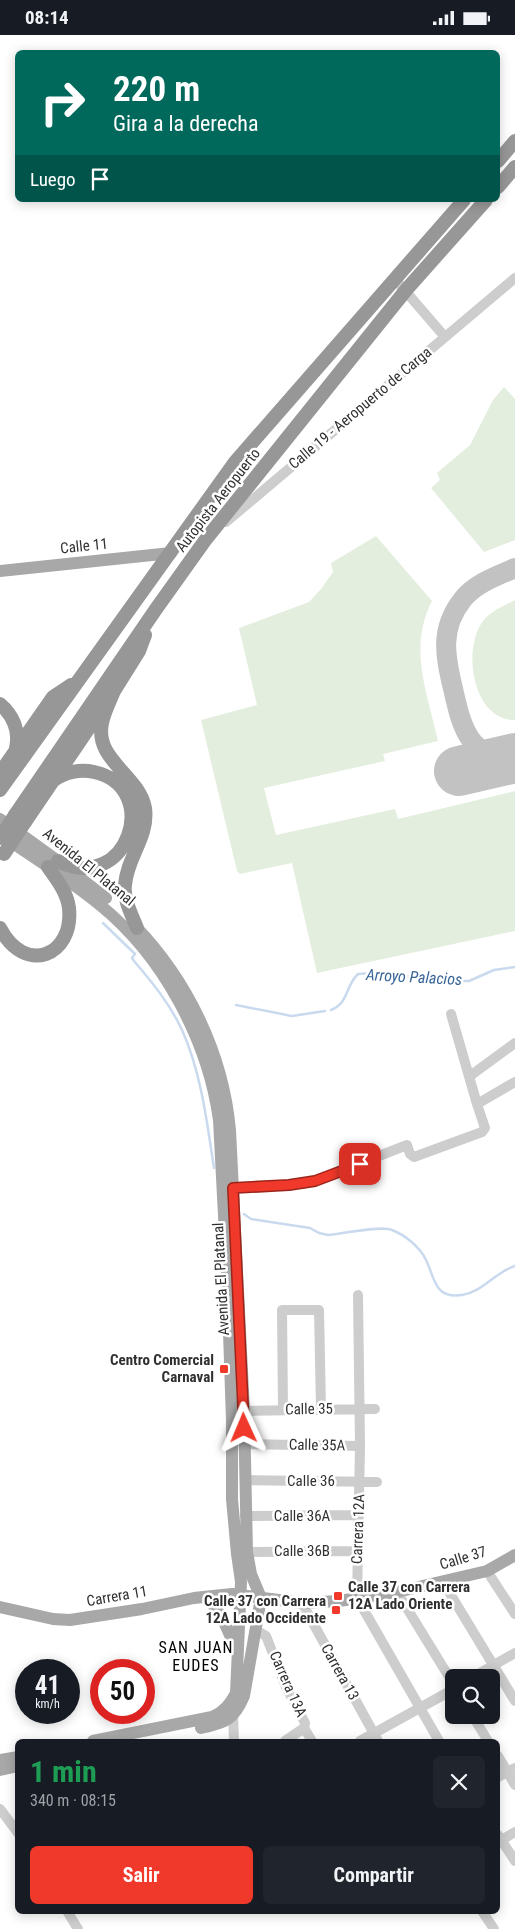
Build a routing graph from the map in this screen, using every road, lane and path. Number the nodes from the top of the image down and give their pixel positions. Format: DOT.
graph roads {
  1 [pos="515,141"];
  2 [pos="500,159"];
  3 [pos="515,167"];
  4 [pos="500,185"];
  5 [pos="462,202"];
  6 [pos="484,202"];
  7 [pos="515,278"];
  8 [pos="395,279"];
  9 [pos="406,291"];
  10 [pos="446,337"];
  11 [pos="206,539"];
  12 [pos="170,553"];
  13 [pos="0,571"];
  14 [pos="156,609"];
  15 [pos="78,680"];
  16 [pos="114,691"];
  17 [pos="0,704"];
  18 [pos="16,748"];
  19 [pos="0,773"];
  20 [pos="50,785"];
  21 [pos="0,790"];
  22 [pos="20,818"];
  23 [pos="0,819"];
  24 [pos="0,834"];
  25 [pos="0,838"];
  26 [pos="2,857"];
  27 [pos="53,864"];
  28 [pos="0,928"];
  29 [pos="137,928"];
  30 [pos="452,1014"];
  31 [pos="515,1043"];
  32 [pos="470,1076"];
  33 [pos="515,1082"];
  34 [pos="477,1104"];
  35 [pos="233,1188"];
  36 [pos="231,1276"];
  37 [pos="358,1295"];
  38 [pos="283,1409"];
  39 [pos="321,1409"];
  40 [pos="360,1409"];
  41 [pos="375,1409"];
  42 [pos="244,1411"];
  43 [pos="244,1444"];
  44 [pos="360,1446"];
  45 [pos="245,1480"];
  46 [pos="360,1481"];
  47 [pos="377,1482"];
  48 [pos="358,1515"];
  49 [pos="245,1516"];
  50 [pos="357,1551"];
  51 [pos="247,1552"];
  52 [pos="515,1555"];
  53 [pos="249,1565"];
  54 [pos="487,1571"];
  55 [pos="443,1581"];
  56 [pos="397,1592"];
  57 [pos="241,1595"];
  58 [pos="207,1597"];
  59 [pos="261,1598"];
  60 [pos="357,1598"];
  61 [pos="284,1601"];
  62 [pos="302,1603"];
  63 [pos="0,1607"];
  64 [pos="515,1614"];
  65 [pos="256,1630"];
  66 [pos="515,1653"];
  67 [pos="239,1658"];
  68 [pos="494,1665"];
  69 [pos="487,1669"];
  70 [pos="445,1670"];
  71 [pos="445,1694"];
  72 [pos="515,1701"];
  73 [pos="420,1709"];
  74 [pos="233,1715"];
  75 [pos="478,1724"];
  76 [pos="304,1728"];
  77 [pos="376,1737"];
  78 [pos="103,1739"];
  79 [pos="143,1739"];
  80 [pos="234,1739"];
  81 [pos="288,1739"];
  82 [pos="311,1739"];
  83 [pos="438,1739"];
  84 [pos="487,1739"];
  85 [pos="15,1758"];
  86 [pos="500,1758"];
  87 [pos="0,1760"];
  88 [pos="15,1767"];
  89 [pos="0,1770"];
  90 [pos="511,1770"];
  91 [pos="515,1785"];
  92 [pos="0,1809"];
  93 [pos="15,1829"];
  94 [pos="515,1832"];
  95 [pos="500,1839"];
  96 [pos="500,1840"];
  97 [pos="515,1861"];
  98 [pos="69,1914"];
  99 [pos="484,1914"];
  100 [pos="78,1929"];
  101 [pos="494,1929"];
  1 -- 2 [label="highway"];
  3 -- 4 [label="highway"];
  5 -- 8 [label="highway, Autopista Aeropuerto"];
  6 -- 9 [label="highway, Autopista Aeropuerto"];
  7 -- 10 [label="street, Calle 19 - Aeropuerto de Carga"];
  8 -- 9 [label="street"];
  8 -- 12 [label="highway, Autopista Aeropuerto"];
  9 -- 10 [label="street"];
  9 -- 11 [label="highway, Autopista Aeropuerto"];
  10 -- 11 [label="street, Calle 19 - Aeropuerto de Carga"];
  11 -- 14 [label="highway, Autopista Aeropuerto"];
  12 -- 13 [label="main road, Calle 11"];
  12 -- 15 [label="highway, Autopista Aeropuerto"];
  14 -- 16 [label="highway"];
  14 -- 22 [label="highway, Autopista Aeropuerto"];
  15 -- 18 [label="highway"];
  15 -- 21 [label="highway, Autopista Aeropuerto"];
  16 -- 20 [label="highway"];
  16 -- 29 [label="highway"];
  17 -- 18 [label="highway"];
  18 -- 19 [label="highway"];
  20 -- 22 [label="highway"];
  20 -- 27 [label="highway"];
  22 -- 25 [label="highway, Autopista Aeropuerto, bridge"];
  22 -- 26 [label="highway, bridge"];
  23 -- 27 [label="main road, Avenida El Platanal"];
  24 -- 27 [label="main road, Avenida El Platanal"];
  27 -- 28 [label="highway"];
  27 -- 29 [label="main road, Avenida El Platanal"];
  27 -- 36 [label="main road, Avenida El Platanal"];
  29 -- 35 [label="main road, Avenida El Platanal"];
  30 -- 32 [label="street"];
  31 -- 32 [label="street"];
  32 -- 34 [label="street"];
  33 -- 34 [label="street"];
  34 -- 35 [label="street"];
  35 -- 36 [label="main road, Avenida El Platanal"];
  36 -- 42 [label="main road, Avenida El Platanal"];
  36 -- 57 [label="main road, Avenida El Platanal"];
  37 -- 40 [label="street, Carrera 12A"];
  38 -- 39 [label="street, Calle 35"];
  38 -- 39 [label="street"];
  38 -- 42 [label="street, Calle 35"];
  39 -- 40 [label="street, Calle 35"];
  40 -- 41 [label="street, Calle 35"];
  40 -- 44 [label="street, Carrera 12A"];
  42 -- 43 [label="main road, Avenida El Platanal"];
  43 -- 44 [label="street, Calle 35A"];
  43 -- 45 [label="main road, Avenida El Platanal"];
  44 -- 46 [label="street, Carrera 12A"];
  45 -- 46 [label="street, Calle 36"];
  45 -- 49 [label="main road, Avenida El Platanal"];
  46 -- 47 [label="street, Calle 36"];
  46 -- 48 [label="street, Carrera 12A"];
  48 -- 49 [label="street, Calle 36A"];
  48 -- 50 [label="street, Carrera 12A"];
  49 -- 51 [label="main road, Avenida El Platanal"];
  50 -- 51 [label="street, Calle 36B"];
  50 -- 60 [label="street, Carrera 12A"];
  51 -- 53 [label="main road, Avenida El Platanal"];
  52 -- 54 [label="main road, Calle 37"];
  53 -- 59 [label="main road, Avenida El Platanal"];
  53 -- 61 [label="main road"];
  54 -- 55 [label="main road, Calle 37"];
  54 -- 64 [label="street"];
  55 -- 56 [label="main road, Calle 37"];
  55 -- 68 [label="street"];
  56 -- 60 [label="main road, Calle 37"];
  56 -- 70 [label="street"];
  57 -- 58 [label="main road, Carrera 11"];
  57 -- 59 [label="main road, Calle 37"];
  57 -- 67 [label="main road, Avenida El Platanal"];
  58 -- 63 [label="main road, Carrera 11"];
  58 -- 67 [label="main road"];
  59 -- 61 [label="main road, Calle 37"];
  59 -- 65 [label="main road, Avenida El Platanal"];
  60 -- 62 [label="main road, Calle 37"];
  60 -- 73 [label="street, Carrera 12A"];
  61 -- 62 [label="main road, Calle 37"];
  62 -- 77 [label="street, Carrera 13"];
  65 -- 74 [label="main road, Avenida El Platanal"];
  65 -- 76 [label="street, Carrera 13A"];
  66 -- 68 [label="street"];
  67 -- 78 [label="main road, Avenida El Platanal"];
  68 -- 69 [label="street"];
  68 -- 72 [label="street"];
  71 -- 73 [label="street"];
  73 -- 77 [label="street"];
  73 -- 83 [label="street, Carrera 12A"];
  74 -- 79 [label="main road"];
  74 -- 80 [label="street"];
  75 -- 84 [label="street"];
  76 -- 81 [label="street"];
  76 -- 82 [label="street, Carrera 13A"];
  85 -- 87 [label="main road"];
  86 -- 90 [label="street"];
  88 -- 89 [label="main road"];
  90 -- 91 [label="street"];
  92 -- 93 [label="street"];
  94 -- 95 [label="street"];
  96 -- 97 [label="street"];
  98 -- 100 [label="street"];
  99 -- 101 [label="street"];
}
